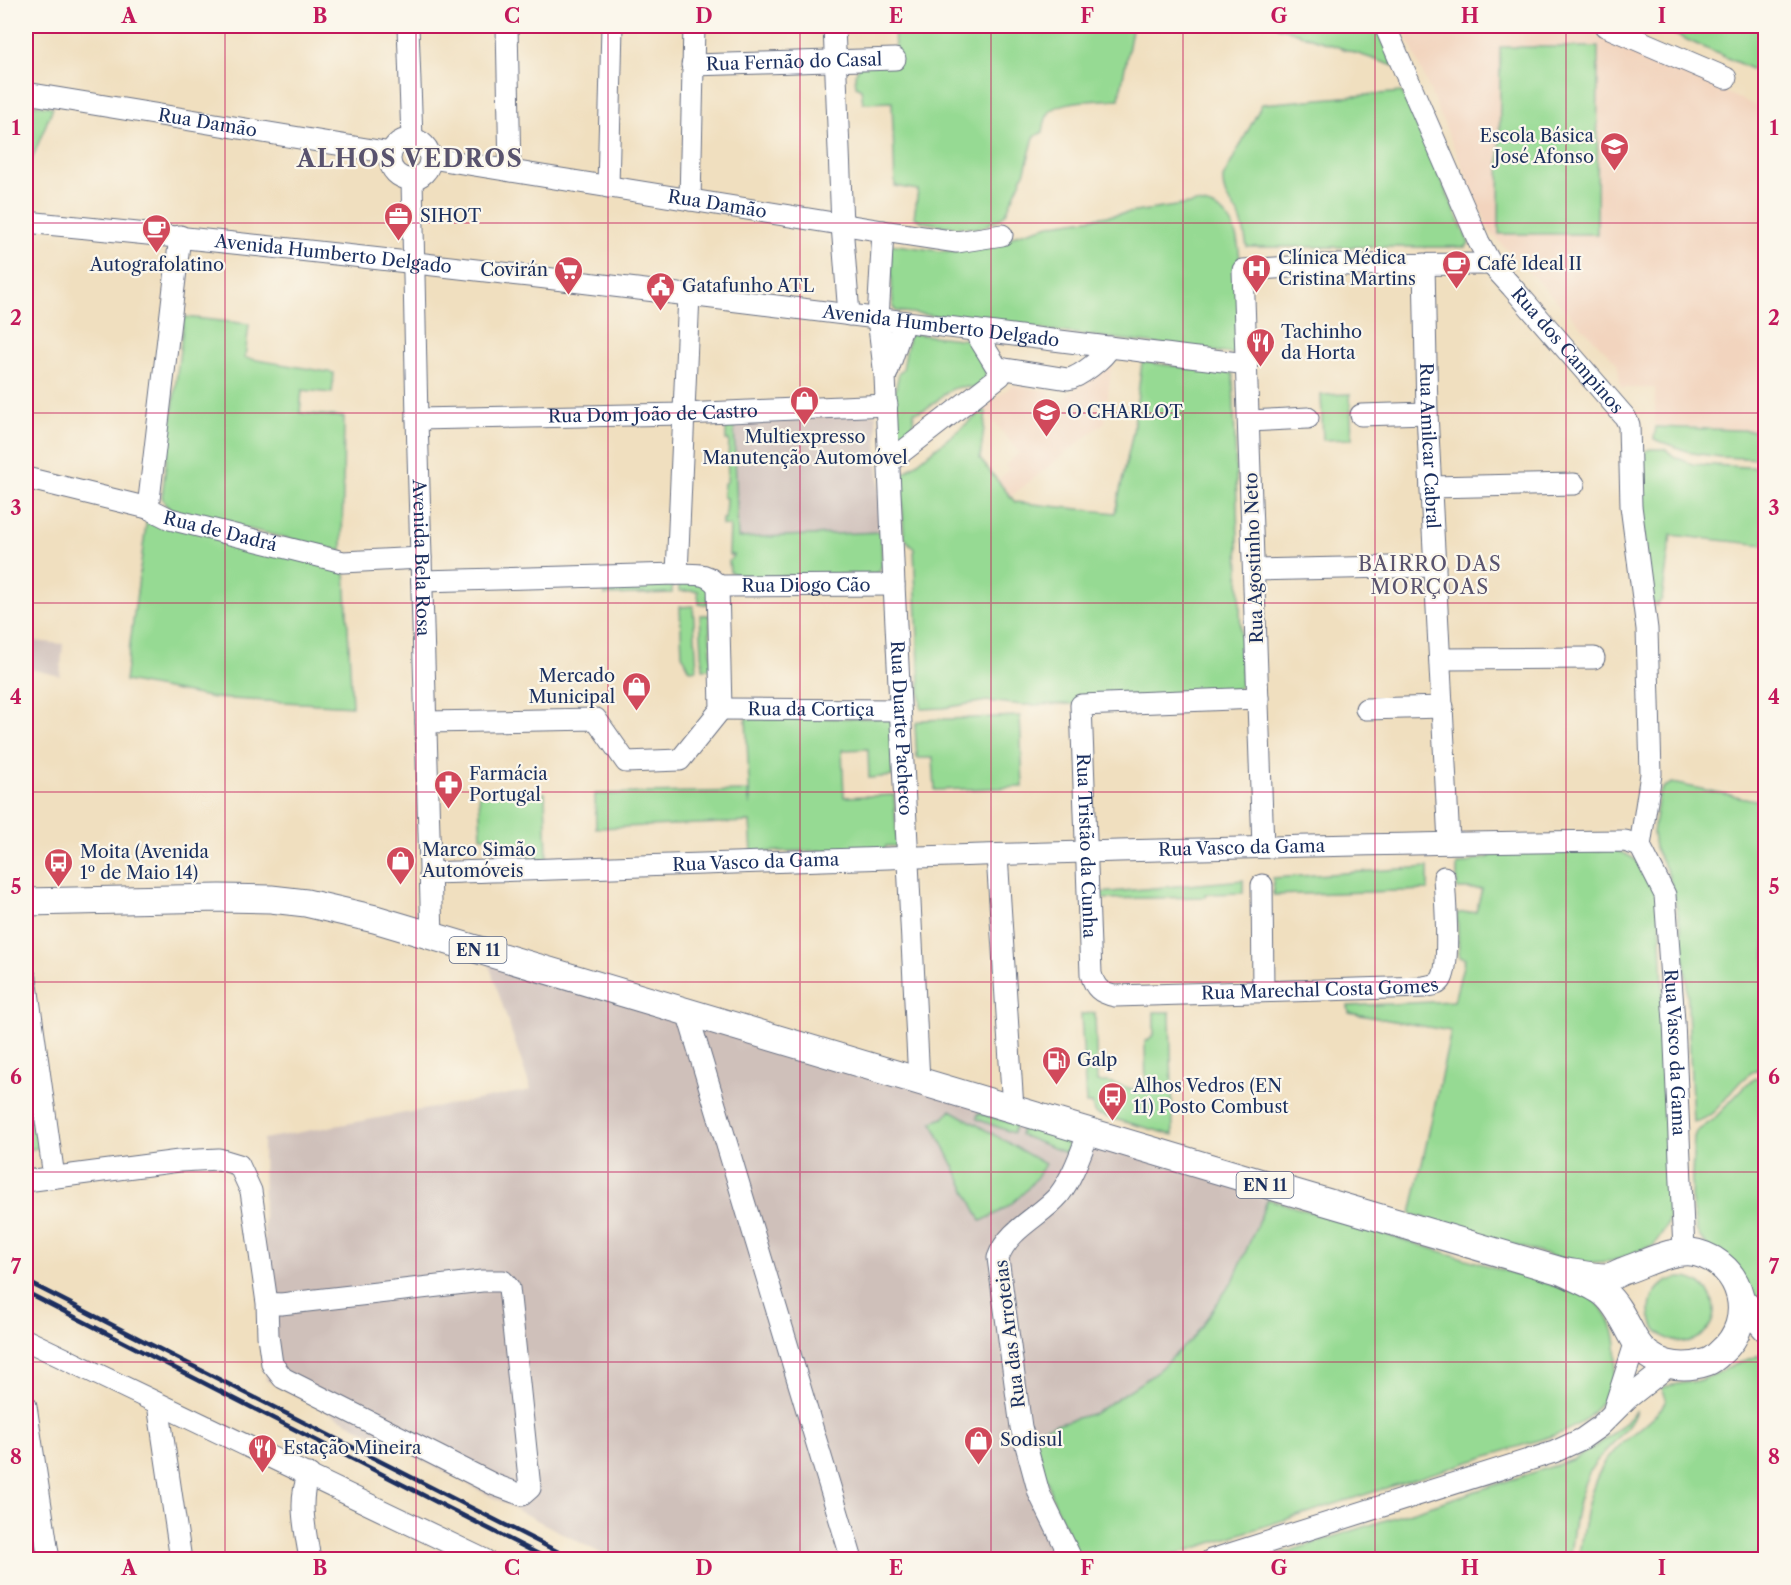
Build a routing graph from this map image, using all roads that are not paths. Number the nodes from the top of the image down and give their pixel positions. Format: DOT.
graph roads {
  1 [pos="408,26"];
  2 [pos="507,26"];
  3 [pos="612,26"];
  4 [pos="694,26"];
  5 [pos="834,26"];
  6 [pos="1605,26"];
  7 [pos="1389,28"];
  8 [pos="895,59"];
  9 [pos="835,61"];
  10 [pos="692,65"];
  11 [pos="1726,78"];
  12 [pos="26,93"];
  13 [pos="412,139"];
  14 [pos="391,153"];
  15 [pos="431,158"];
  16 [pos="510,171"];
  17 [pos="412,180"];
  18 [pos="608,187"];
  19 [pos="690,200"];
  20 [pos="26,222"];
  21 [pos="842,225"];
  22 [pos="883,231"];
  23 [pos="1002,235"];
  24 [pos="180,236"];
  25 [pos="414,262"];
  26 [pos="1424,264"];
  27 [pos="1491,264"];
  28 [pos="689,294"];
  29 [pos="849,315"];
  30 [pos="878,319"];
  31 [pos="904,322"];
  32 [pos="977,331"];
  33 [pos="1110,347"];
  34 [pos="1247,364"];
  35 [pos="1004,369"];
  36 [pos="885,376"];
  37 [pos="887,405"];
  38 [pos="1427,413"];
  39 [pos="683,414"];
  40 [pos="1361,415"];
  41 [pos="1308,418"];
  42 [pos="417,419"];
  43 [pos="1249,420"];
  44 [pos="889,462"];
  45 [pos="26,478"];
  46 [pos="1574,484"];
  47 [pos="1431,487"];
  48 [pos="148,508"];
  49 [pos="421,558"];
  50 [pos="1435,566"];
  51 [pos="1254,570"];
  52 [pos="677,574"];
  53 [pos="422,581"];
  54 [pos="894,585"];
  55 [pos="718,586"];
  56 [pos="1440,658"];
  57 [pos="1594,658"];
  58 [pos="1258,698"];
  59 [pos="1443,707"];
  60 [pos="721,709"];
  61 [pos="1366,709"];
  62 [pos="900,710"];
  63 [pos="426,722"];
  64 [pos="1449,843"];
  65 [pos="1640,846"];
  66 [pos="1263,847"];
  67 [pos="1086,853"];
  68 [pos="997,855"];
  69 [pos="908,858"];
  70 [pos="430,873"];
  71 [pos="1444,877"];
  72 [pos="1262,885"];
  73 [pos="26,902"];
  74 [pos="432,937"];
  75 [pos="26,978"];
  76 [pos="1095,986"];
  77 [pos="1263,991"];
  78 [pos="687,1012"];
  79 [pos="919,1081"];
  80 [pos="1013,1109"];
  81 [pos="1089,1132"];
  82 [pos="54,1177"];
  83 [pos="26,1181"];
  84 [pos="1684,1251"];
  85 [pos="1651,1262"];
  86 [pos="1561,1271"];
  87 [pos="1742,1302"];
  88 [pos="267,1303"];
  89 [pos="1766,1328"];
  90 [pos="1632,1333"];
  91 [pos="26,1340"];
  92 [pos="1766,1342"];
  93 [pos="1731,1344"];
  94 [pos="1670,1365"];
  95 [pos="158,1404"];
  96 [pos="26,1406"];
  97 [pos="1612,1413"];
  98 [pos="309,1474"];
  99 [pos="473,1556"];
  100 [pos="49,1560"];
  101 [pos="181,1560"];
  102 [pos="310,1560"];
  103 [pos="852,1560"];
  104 [pos="1072,1560"];
  105 [pos="1211,1560"];
  1 -- 13 [label="street"];
  2 -- 16 [label="street"];
  3 -- 18 [label="street"];
  4 -- 10 [label="street"];
  5 -- 9 [label="street"];
  6 -- 11 [label="street"];
  7 -- 27 [label="street, Rua dos Campinos"];
  8 -- 9 [label="street, Rua Fernão do Casal"];
  9 -- 10 [label="street, Rua Fernão do Casal"];
  9 -- 21 [label="street"];
  10 -- 19 [label="street"];
  12 -- 14 [label="street, Rua Damão"];
  13 -- 14 [label="street"];
  13 -- 15 [label="street"];
  14 -- 17 [label="street"];
  15 -- 16 [label="street, Rua Damão"];
  15 -- 17 [label="street"];
  16 -- 18 [label="street, Rua Damão"];
  17 -- 25 [label="street, Avenida Bela Rosa"];
  18 -- 19 [label="street, Rua Damão"];
  19 -- 21 [label="street, Rua Damão"];
  20 -- 24 [label="street, Avenida Humberto Delgado"];
  21 -- 22 [label="street, Rua Damão"];
  21 -- 29 [label="street"];
  22 -- 23 [label="street, Rua Damão"];
  22 -- 30 [label="street, Rua Duarte Pacheco"];
  24 -- 25 [label="street, Avenida Humberto Delgado"];
  24 -- 48 [label="street"];
  25 -- 28 [label="street, Avenida Humberto Delgado"];
  25 -- 42 [label="street, Avenida Bela Rosa"];
  26 -- 27 [label="street"];
  26 -- 34 [label="street, Rua Agostinho Neto"];
  26 -- 38 [label="street, Rua Amilcar Cabral"];
  27 -- 65 [label="street, Rua dos Campinos"];
  28 -- 29 [label="street, Avenida Humberto Delgado"];
  28 -- 39 [label="street"];
  29 -- 30 [label="street, Avenida Humberto Delgado"];
  30 -- 31 [label="street, Avenida Humberto Delgado"];
  30 -- 36 [label="street, Rua Duarte Pacheco"];
  31 -- 32 [label="street, Avenida Humberto Delgado"];
  31 -- 36 [label="street, Rua Duarte Pacheco"];
  32 -- 33 [label="street, Avenida Humberto Delgado"];
  32 -- 35 [label="street"];
  33 -- 34 [label="street, Avenida Humberto Delgado"];
  33 -- 35 [label="street"];
  34 -- 43 [label="street, Rua Agostinho Neto"];
  35 -- 44 [label="street"];
  36 -- 37 [label="street, Rua Duarte Pacheco"];
  37 -- 39 [label="street, Rua Dom João de Castro"];
  37 -- 44 [label="street, Rua Duarte Pacheco"];
  38 -- 40 [label="street"];
  38 -- 47 [label="street, Rua Amilcar Cabral"];
  39 -- 42 [label="street, Rua Dom João de Castro"];
  39 -- 52 [label="street"];
  41 -- 43 [label="street"];
  42 -- 49 [label="street, Avenida Bela Rosa"];
  43 -- 51 [label="street, Rua Agostinho Neto"];
  44 -- 54 [label="street, Rua Duarte Pacheco"];
  45 -- 48 [label="street, Rua de Dadrá"];
  46 -- 47 [label="street"];
  47 -- 50 [label="street, Rua Amilcar Cabral"];
  48 -- 49 [label="street, Rua de Dadrá"];
  49 -- 53 [label="street, Avenida Bela Rosa"];
  50 -- 51 [label="street"];
  50 -- 56 [label="street, Rua Amilcar Cabral"];
  51 -- 58 [label="street, Rua Agostinho Neto"];
  52 -- 53 [label="street"];
  52 -- 55 [label="street"];
  53 -- 63 [label="street, Avenida Bela Rosa"];
  54 -- 55 [label="street, Rua Diogo Cão"];
  54 -- 62 [label="street, Rua Duarte Pacheco"];
  55 -- 60 [label="street"];
  56 -- 57 [label="street"];
  56 -- 59 [label="street, Rua Amilcar Cabral"];
  58 -- 66 [label="street, Rua Agostinho Neto"];
  58 -- 67 [label="street, Rua Tristão da Cunha"];
  59 -- 61 [label="street"];
  59 -- 64 [label="street, Rua Amilcar Cabral"];
  60 -- 62 [label="street, Rua da Cortiça"];
  60 -- 63 [label="street"];
  62 -- 69 [label="street, Rua Duarte Pacheco"];
  63 -- 70 [label="street, Avenida Bela Rosa"];
  64 -- 65 [label="street, Rua Vasco da Gama"];
  64 -- 66 [label="street, Rua Vasco da Gama"];
  65 -- 84 [label="street, Rua Vasco da Gama"];
  66 -- 67 [label="street, Rua Vasco da Gama"];
  67 -- 68 [label="street, Rua Vasco da Gama"];
  67 -- 76 [label="street, Rua Tristão da Cunha"];
  68 -- 69 [label="street, Rua Vasco da Gama"];
  68 -- 80 [label="street"];
  69 -- 70 [label="street, Rua Vasco da Gama"];
  69 -- 79 [label="street, Rua Duarte Pacheco"];
  70 -- 74 [label="street, Avenida Bela Rosa"];
  71 -- 77 [label="street, Rua Marechal Costa Gomes"];
  72 -- 77 [label="street"];
  73 -- 74 [label="main road, EN 11"];
  74 -- 78 [label="main road, EN 11"];
  75 -- 82 [label="street"];
  76 -- 77 [label="street, Rua Marechal Costa Gomes"];
  78 -- 79 [label="main road, EN 11"];
  78 -- 103 [label="street"];
  79 -- 80 [label="main road, EN 11"];
  80 -- 81 [label="main road, EN 11"];
  81 -- 86 [label="main road, EN 11"];
  81 -- 104 [label="street, Rua das Arroteias"];
  82 -- 83 [label="street"];
  82 -- 88 [label="street"];
  84 -- 85 [label="main road"];
  84 -- 87 [label="main road"];
  85 -- 86 [label="main road, EN 11"];
  85 -- 90 [label="main road"];
  86 -- 90 [label="main road, EN 11"];
  87 -- 89 [label="main road"];
  87 -- 93 [label="main road"];
  88 -- 88 [label="street"];
  90 -- 94 [label="main road"];
  90 -- 97 [label="street"];
  91 -- 95 [label="street"];
  92 -- 93 [label="main road"];
  93 -- 94 [label="main road"];
  94 -- 97 [label="street"];
  95 -- 98 [label="street"];
  95 -- 101 [label="street"];
  96 -- 100 [label="street"];
  97 -- 105 [label="street"];
  98 -- 99 [label="street"];
  98 -- 102 [label="street"];
}
